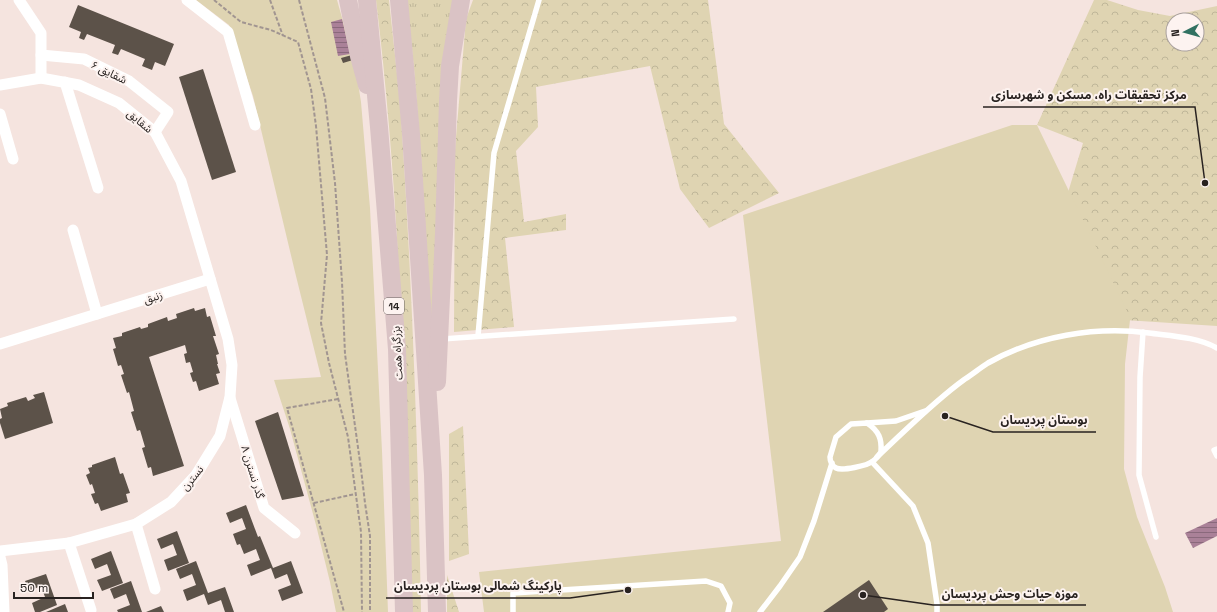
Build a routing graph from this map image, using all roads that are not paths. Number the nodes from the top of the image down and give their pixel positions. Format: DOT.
graph roads {
  1 [pos="19,0"];
  2 [pos="187,0"];
  3 [pos="348,0"];
  4 [pos="368,0"];
  5 [pos="399,0"];
  6 [pos="461,0"];
  7 [pos="539,0"];
  8 [pos="41,55"];
  9 [pos="41,78"];
  10 [pos="65,82"];
  11 [pos="0,85"];
  12 [pos="0,114"];
  13 [pos="255,125"];
  14 [pos="380,128"];
  15 [pos="155,132"];
  16 [pos="13,159"];
  17 [pos="98,188"];
  18 [pos="73,230"];
  19 [pos="210,279"];
  20 [pos="97,314"];
  21 [pos="734,319"];
  22 [pos="1143,332"];
  23 [pos="478,336"];
  24 [pos="440,339"];
  25 [pos="0,344"];
  26 [pos="1217,348"];
  27 [pos="230,397"];
  28 [pos="928,410"];
  29 [pos="867,423"];
  30 [pos="1217,449"];
  31 [pos="1217,456"];
  32 [pos="874,460"];
  33 [pos="832,464"];
  34 [pos="433,475"];
  35 [pos="136,524"];
  36 [pos="295,533"];
  37 [pos="1156,537"];
  38 [pos="69,543"];
  39 [pos="0,551"];
  40 [pos="0,557"];
  41 [pos="155,589"];
  42 [pos="91,610"];
  43 [pos="4,612"];
  44 [pos="404,612"];
  45 [pos="437,612"];
  46 [pos="513,612"];
  47 [pos="728,612"];
  48 [pos="760,612"];
  49 [pos="937,612"];
  1 -- 8 [label="street"];
  2 -- 13 [label="street"];
  3 -- 14 [label="highway"];
  4 -- 14 [label="highway, بزرگراه همت / 14"];
  5 -- 34 [label="highway"];
  6 -- 24 [label="highway"];
  7 -- 23 [label="lane"];
  8 -- 9 [label="street"];
  8 -- 15 [label="street, شقایق ۶"];
  9 -- 10 [label="street, شقایق"];
  9 -- 11 [label="street, شقایق"];
  10 -- 15 [label="street, شقایق"];
  10 -- 17 [label="street"];
  12 -- 16 [label="street"];
  14 -- 44 [label="highway, بزرگراه همت / 14"];
  15 -- 19 [label="street, شقایق"];
  18 -- 20 [label="street"];
  19 -- 20 [label="street, زنبق"];
  19 -- 27 [label="street, نسترن"];
  20 -- 25 [label="street, زنبق"];
  21 -- 23 [label="lane"];
  22 -- 26 [label="lane"];
  22 -- 28 [label="lane"];
  22 -- 37 [label="lane"];
  23 -- 24 [label="lane"];
  24 -- 34 [label="highway"];
  27 -- 35 [label="street, نسترن"];
  27 -- 36 [label="street, گذر نسترن ۸"];
  28 -- 29 [label="lane"];
  28 -- 32 [label="lane"];
  29 -- 32 [label="lane"];
  29 -- 33 [label="lane"];
  30 -- 31 [label="lane"];
  32 -- 33 [label="lane"];
  32 -- 49 [label="lane"];
  33 -- 48 [label="lane"];
  34 -- 45 [label="highway"];
  35 -- 38 [label="street, نسترن"];
  35 -- 41 [label="street"];
  38 -- 39 [label="street, نسترن"];
  38 -- 42 [label="street"];
  40 -- 43 [label="street"];
  46 -- 47 [label="lane"];
}
